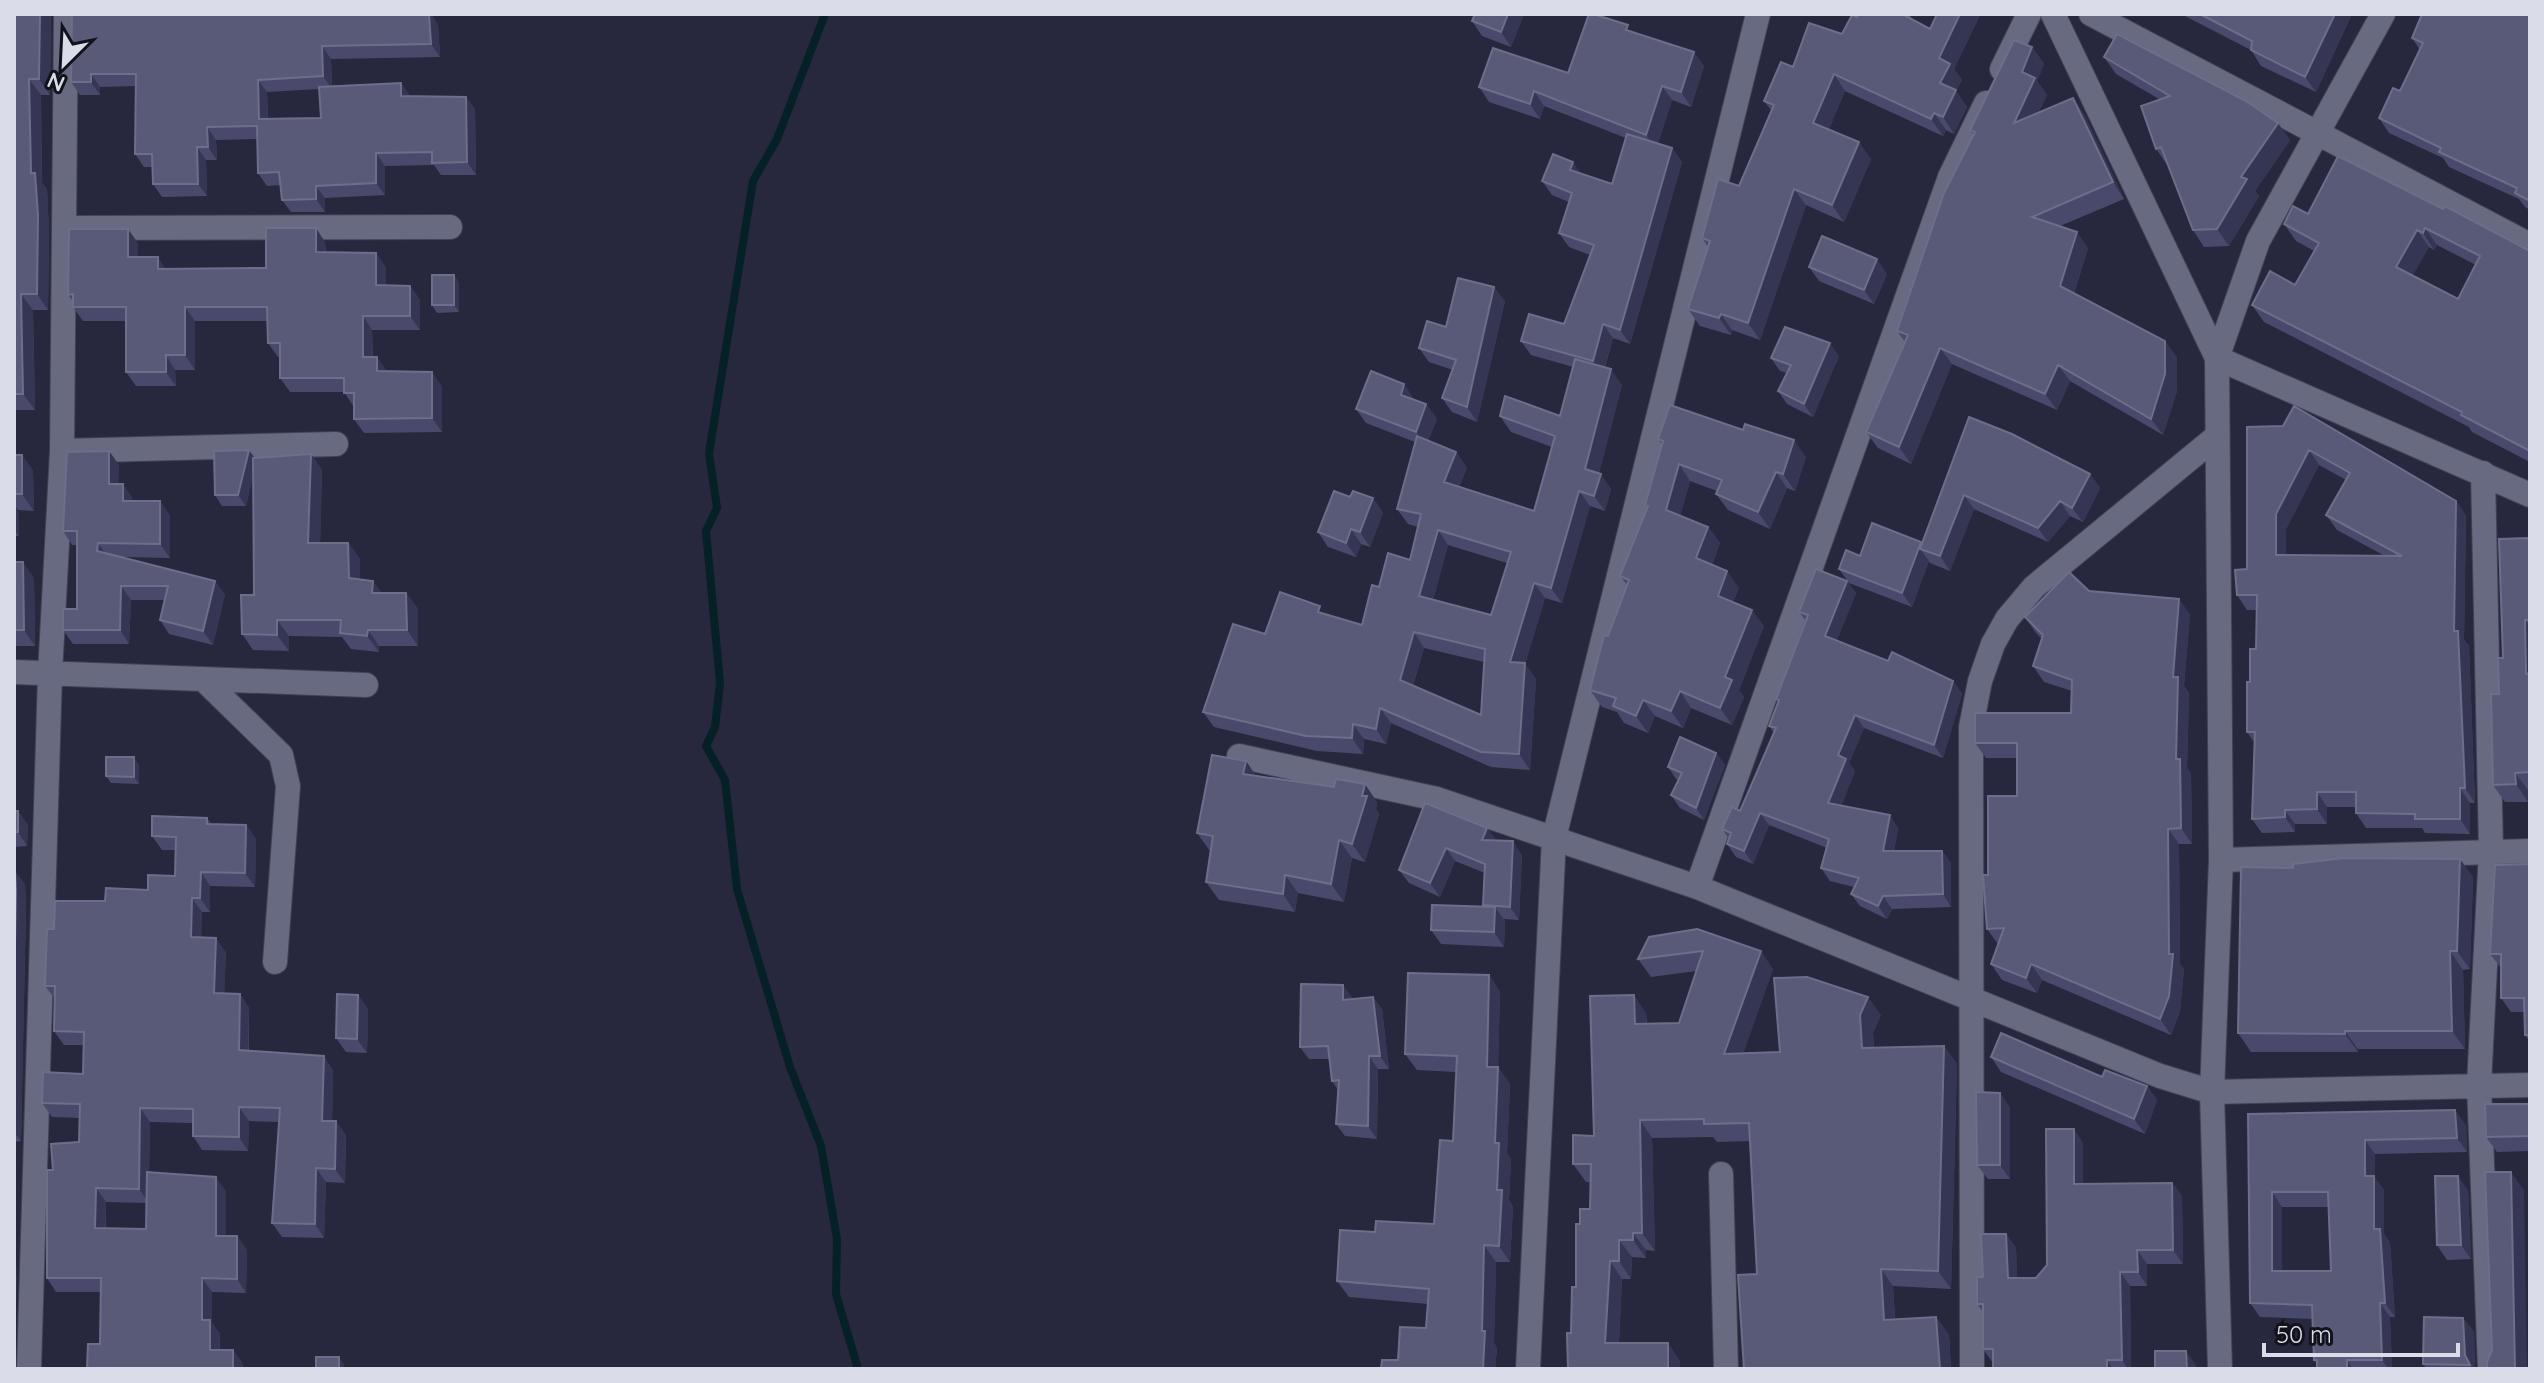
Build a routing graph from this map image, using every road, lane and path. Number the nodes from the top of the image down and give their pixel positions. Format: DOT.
graph roads {
  1 [pos="66,14"];
  2 [pos="1758,14"];
  3 [pos="2029,14"];
  4 [pos="2053,14"];
  5 [pos="2091,14"];
  6 [pos="2383,14"];
  7 [pos="2319,132"];
  8 [pos="450,227"];
  9 [pos="64,228"];
  10 [pos="2530,245"];
  11 [pos="2217,358"];
  12 [pos="2216,437"];
  13 [pos="336,444"];
  14 [pos="62,451"];
  15 [pos="2483,473"];
  16 [pos="2530,495"];
  17 [pos="14,672"];
  18 [pos="50,674"];
  19 [pos="203,679"];
  20 [pos="366,685"];
  21 [pos="1239,756"];
  22 [pos="1554,838"];
  23 [pos="2491,850"];
  24 [pos="2530,851"];
  25 [pos="2221,860"];
  26 [pos="1697,887"];
  27 [pos="275,962"];
  28 [pos="1970,997"];
  29 [pos="2479,1085"];
  30 [pos="2530,1085"];
  31 [pos="2212,1092"];
  32 [pos="1721,1174"];
  33 [pos="29,1369"];
  34 [pos="1528,1369"];
  35 [pos="1726,1369"];
  36 [pos="1972,1369"];
  37 [pos="2220,1369"];
  38 [pos="2490,1369"];
  1 -- 9 [label="street"];
  2 -- 22 [label="street"];
  3 -- 26 [label="street"];
  4 -- 11 [label="street"];
  5 -- 7 [label="street"];
  6 -- 7 [label="street"];
  7 -- 10 [label="street"];
  7 -- 11 [label="street"];
  8 -- 9 [label="street"];
  9 -- 14 [label="street"];
  11 -- 12 [label="street"];
  11 -- 15 [label="street"];
  12 -- 25 [label="street"];
  12 -- 28 [label="street"];
  13 -- 14 [label="street"];
  14 -- 18 [label="street"];
  15 -- 16 [label="street"];
  15 -- 23 [label="street"];
  17 -- 18 [label="street"];
  18 -- 19 [label="street"];
  18 -- 33 [label="street"];
  19 -- 20 [label="street"];
  19 -- 27 [label="street"];
  21 -- 22 [label="street"];
  22 -- 26 [label="street"];
  22 -- 34 [label="street"];
  23 -- 24 [label="street"];
  23 -- 25 [label="street"];
  23 -- 29 [label="street"];
  25 -- 31 [label="street"];
  26 -- 28 [label="street"];
  28 -- 31 [label="street"];
  28 -- 36 [label="street"];
  29 -- 30 [label="street"];
  29 -- 31 [label="street"];
  29 -- 38 [label="street"];
  31 -- 37 [label="street"];
  32 -- 35 [label="street"];
}
